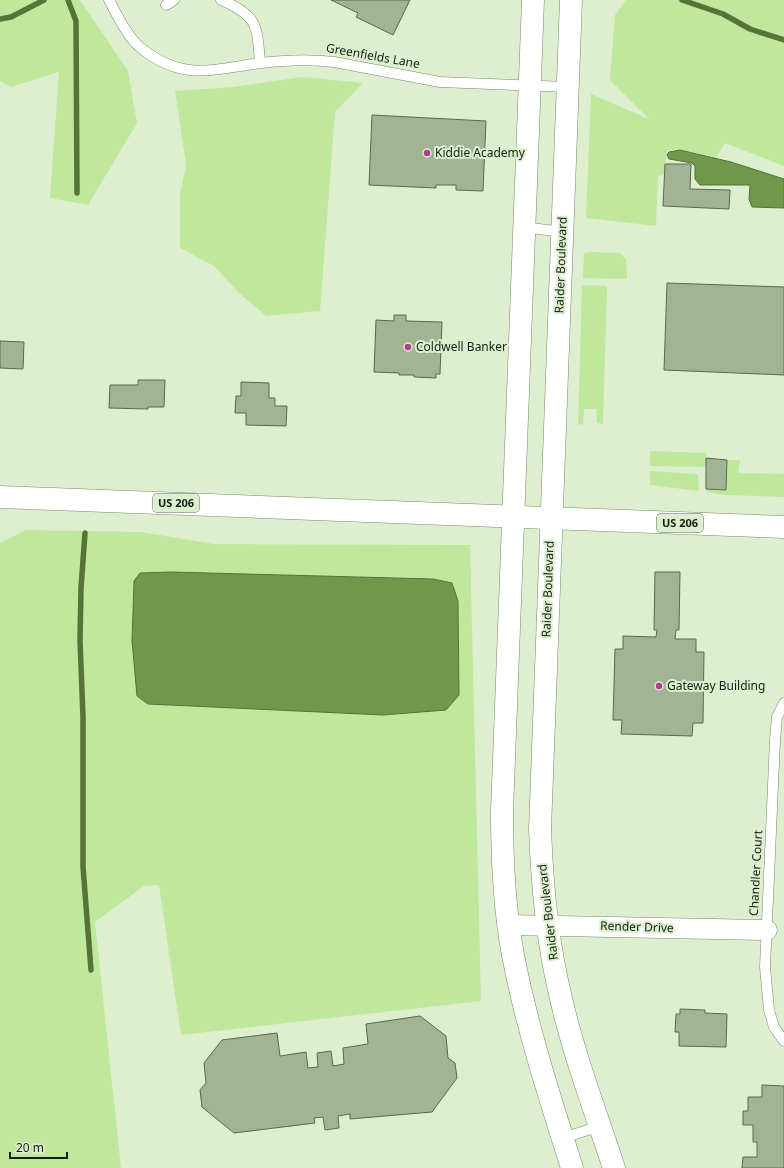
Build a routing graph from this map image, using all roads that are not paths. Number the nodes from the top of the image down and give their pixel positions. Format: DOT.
graph roads {
  1 [pos="109,0"];
  2 [pos="221,0"];
  3 [pos="533,0"];
  4 [pos="571,0"];
  5 [pos="260,63"];
  6 [pos="530,84"];
  7 [pos="568,87"];
  8 [pos="524,227"];
  9 [pos="563,232"];
  10 [pos="0,497"];
  11 [pos="513,516"];
  12 [pos="551,518"];
  13 [pos="784,527"];
  14 [pos="784,703"];
  15 [pos="508,925"];
  16 [pos="547,925"];
  17 [pos="767,930"];
  18 [pos="784,1042"];
  19 [pos="600,1126"];
  20 [pos="563,1138"];
  21 [pos="572,1168"];
  22 [pos="614,1168"];
  1 -- 5 [label="lane, Greenfields Lane"];
  2 -- 5 [label="lane"];
  3 -- 6 [label="street"];
  4 -- 7 [label="street, Raider Boulevard"];
  5 -- 6 [label="lane, Greenfields Lane"];
  6 -- 7 [label="lane, Greenfields Lane"];
  6 -- 8 [label="street"];
  7 -- 9 [label="street, Raider Boulevard"];
  8 -- 9 [label="lane"];
  8 -- 11 [label="street"];
  9 -- 12 [label="street, Raider Boulevard"];
  10 -- 11 [label="street, US 206"];
  11 -- 12 [label="street, US 206"];
  11 -- 15 [label="street"];
  12 -- 13 [label="street, US 206"];
  12 -- 16 [label="street, Raider Boulevard"];
  14 -- 17 [label="lane, Chandler Court"];
  15 -- 16 [label="street, Render Drive"];
  15 -- 20 [label="street"];
  16 -- 17 [label="street, Render Drive"];
  16 -- 19 [label="street, Raider Boulevard"];
  17 -- 18 [label="lane, Chandler Court"];
  19 -- 20 [label="lane"];
  19 -- 22 [label="street, Raider Boulevard"];
  20 -- 21 [label="street"];
}
